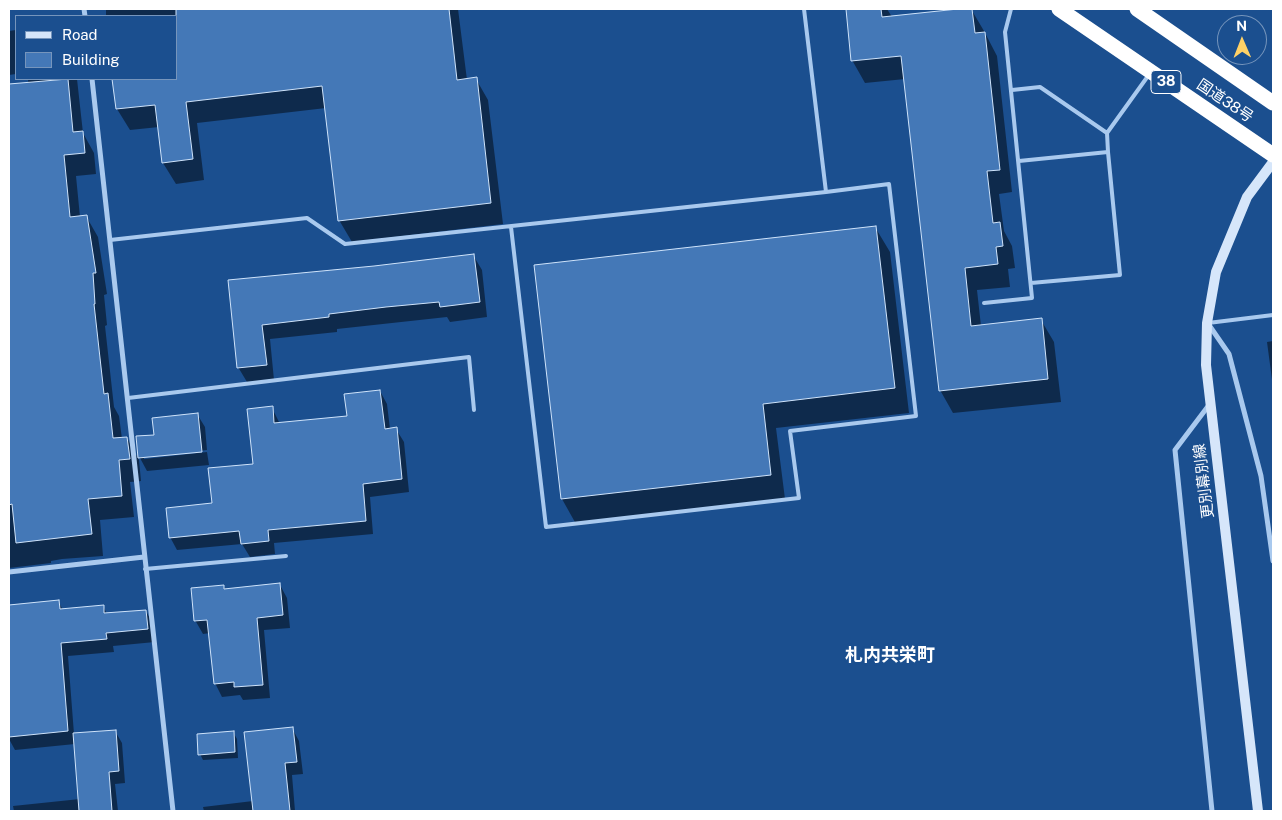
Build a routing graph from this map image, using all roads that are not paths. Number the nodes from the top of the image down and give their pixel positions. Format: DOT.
graph roads {
  1 [pos="804,9"];
  2 [pos="1011,9"];
  3 [pos="1059,9"];
  4 [pos="1136,9"];
  5 [pos="1151,72"];
  6 [pos="92,80"];
  7 [pos="1012,90"];
  8 [pos="1273,103"];
  9 [pos="1107,133"];
  10 [pos="1108,152"];
  11 [pos="1273,154"];
  12 [pos="1019,161"];
  13 [pos="1273,162"];
  14 [pos="826,192"];
  15 [pos="511,227"];
  16 [pos="110,240"];
  17 [pos="1031,284"];
  18 [pos="984,303"];
  19 [pos="1273,316"];
  20 [pos="1207,323"];
  21 [pos="128,398"];
  22 [pos="1210,404"];
  23 [pos="474,410"];
  24 [pos="1273,553"];
  25 [pos="286,556"];
  26 [pos="144,557"];
  27 [pos="1273,561"];
  28 [pos="145,569"];
  29 [pos="9,572"];
  30 [pos="173,811"];
  31 [pos="1212,811"];
  32 [pos="1258,811"];
  1 -- 14 [label="lane"];
  2 -- 7 [label="lane"];
  3 -- 5 [label="highway, 国道38号 / 38"];
  4 -- 8 [label="highway, 国道38号"];
  5 -- 9 [label="lane"];
  5 -- 11 [label="highway, 国道38号 / 38"];
  6 -- 16 [label="street"];
  7 -- 9 [label="lane"];
  7 -- 12 [label="lane"];
  9 -- 10 [label="lane"];
  10 -- 12 [label="lane"];
  10 -- 17 [label="lane"];
  12 -- 17 [label="lane"];
  13 -- 20 [label="main road, 更別幕別線"];
  14 -- 15 [label="lane"];
  14 -- 15 [label="lane"];
  15 -- 16 [label="lane"];
  16 -- 21 [label="street"];
  17 -- 18 [label="lane"];
  19 -- 20 [label="lane"];
  20 -- 22 [label="main road, 更別幕別線"];
  20 -- 24 [label="street"];
  21 -- 23 [label="lane"];
  21 -- 26 [label="street"];
  22 -- 31 [label="street"];
  22 -- 32 [label="main road, 更別幕別線"];
  24 -- 27 [label="street"];
  25 -- 28 [label="lane"];
  26 -- 28 [label="street"];
  26 -- 29 [label="street"];
  28 -- 30 [label="street"];
}
